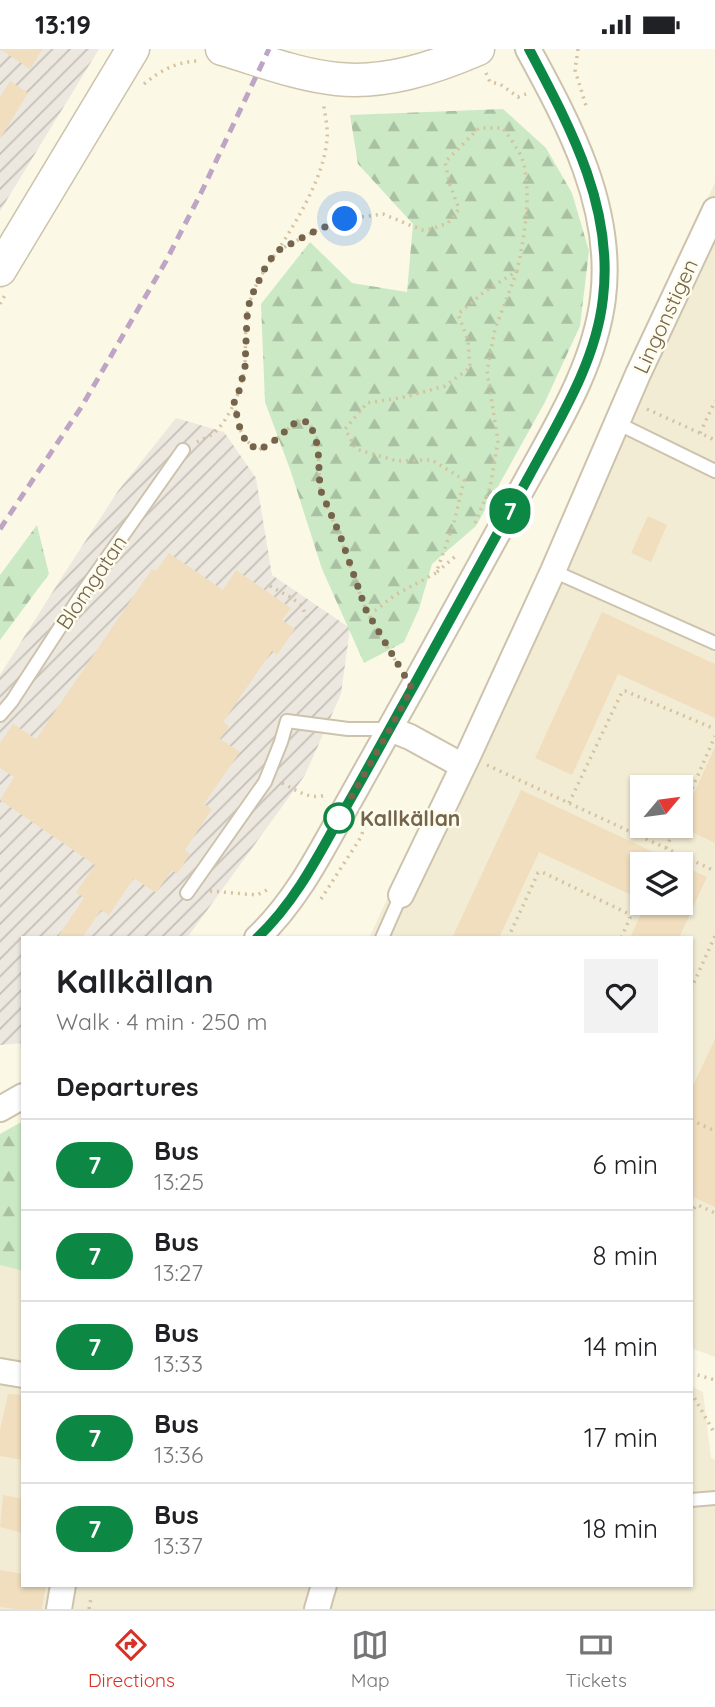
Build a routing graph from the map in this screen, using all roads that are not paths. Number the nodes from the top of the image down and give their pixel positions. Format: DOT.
graph roads {
  1 [pos="133,49"];
  2 [pos="222,49"];
  3 [pos="478,49"];
  4 [pos="528,49"];
  5 [pos="715,210"];
  6 [pos="0,271"];
  7 [pos="617,423"];
  8 [pos="184,450"];
  9 [pos="715,471"];
  10 [pos="553,571"];
  11 [pos="715,643"];
  12 [pos="0,715"];
  13 [pos="390,729"];
  14 [pos="471,761"];
  15 [pos="187,893"];
  16 [pos="401,895"];
  17 [pos="259,936"];
  18 [pos="383,936"];
  19 [pos="21,1097"];
  20 [pos="0,1108"];
  21 [pos="0,1371"];
  22 [pos="21,1375"];
  23 [pos="715,1498"];
  24 [pos="693,1500"];
  25 [pos="63,1587"];
  26 [pos="323,1587"];
  27 [pos="60,1609"];
  28 [pos="317,1609"];
  1 -- 6 [label="street"];
  2 -- 3 [label="street"];
  4 -- 13 [label="street"];
  5 -- 7 [label="street, Lingonstigen"];
  7 -- 9 [label="lane"];
  7 -- 10 [label="street, Lingonstigen"];
  8 -- 12 [label="lane, Blomgatan"];
  10 -- 11 [label="lane"];
  10 -- 14 [label="street, Lingonstigen"];
  13 -- 14 [label="street"];
  13 -- 15 [label="lane"];
  13 -- 17 [label="street"];
  14 -- 16 [label="street, Lingonstigen"];
  16 -- 18 [label="lane, Lingonstigen"];
  19 -- 20 [label="street"];
  21 -- 22 [label="street"];
  23 -- 24 [label="lane"];
  25 -- 27 [label="street"];
  26 -- 28 [label="street"];
}
